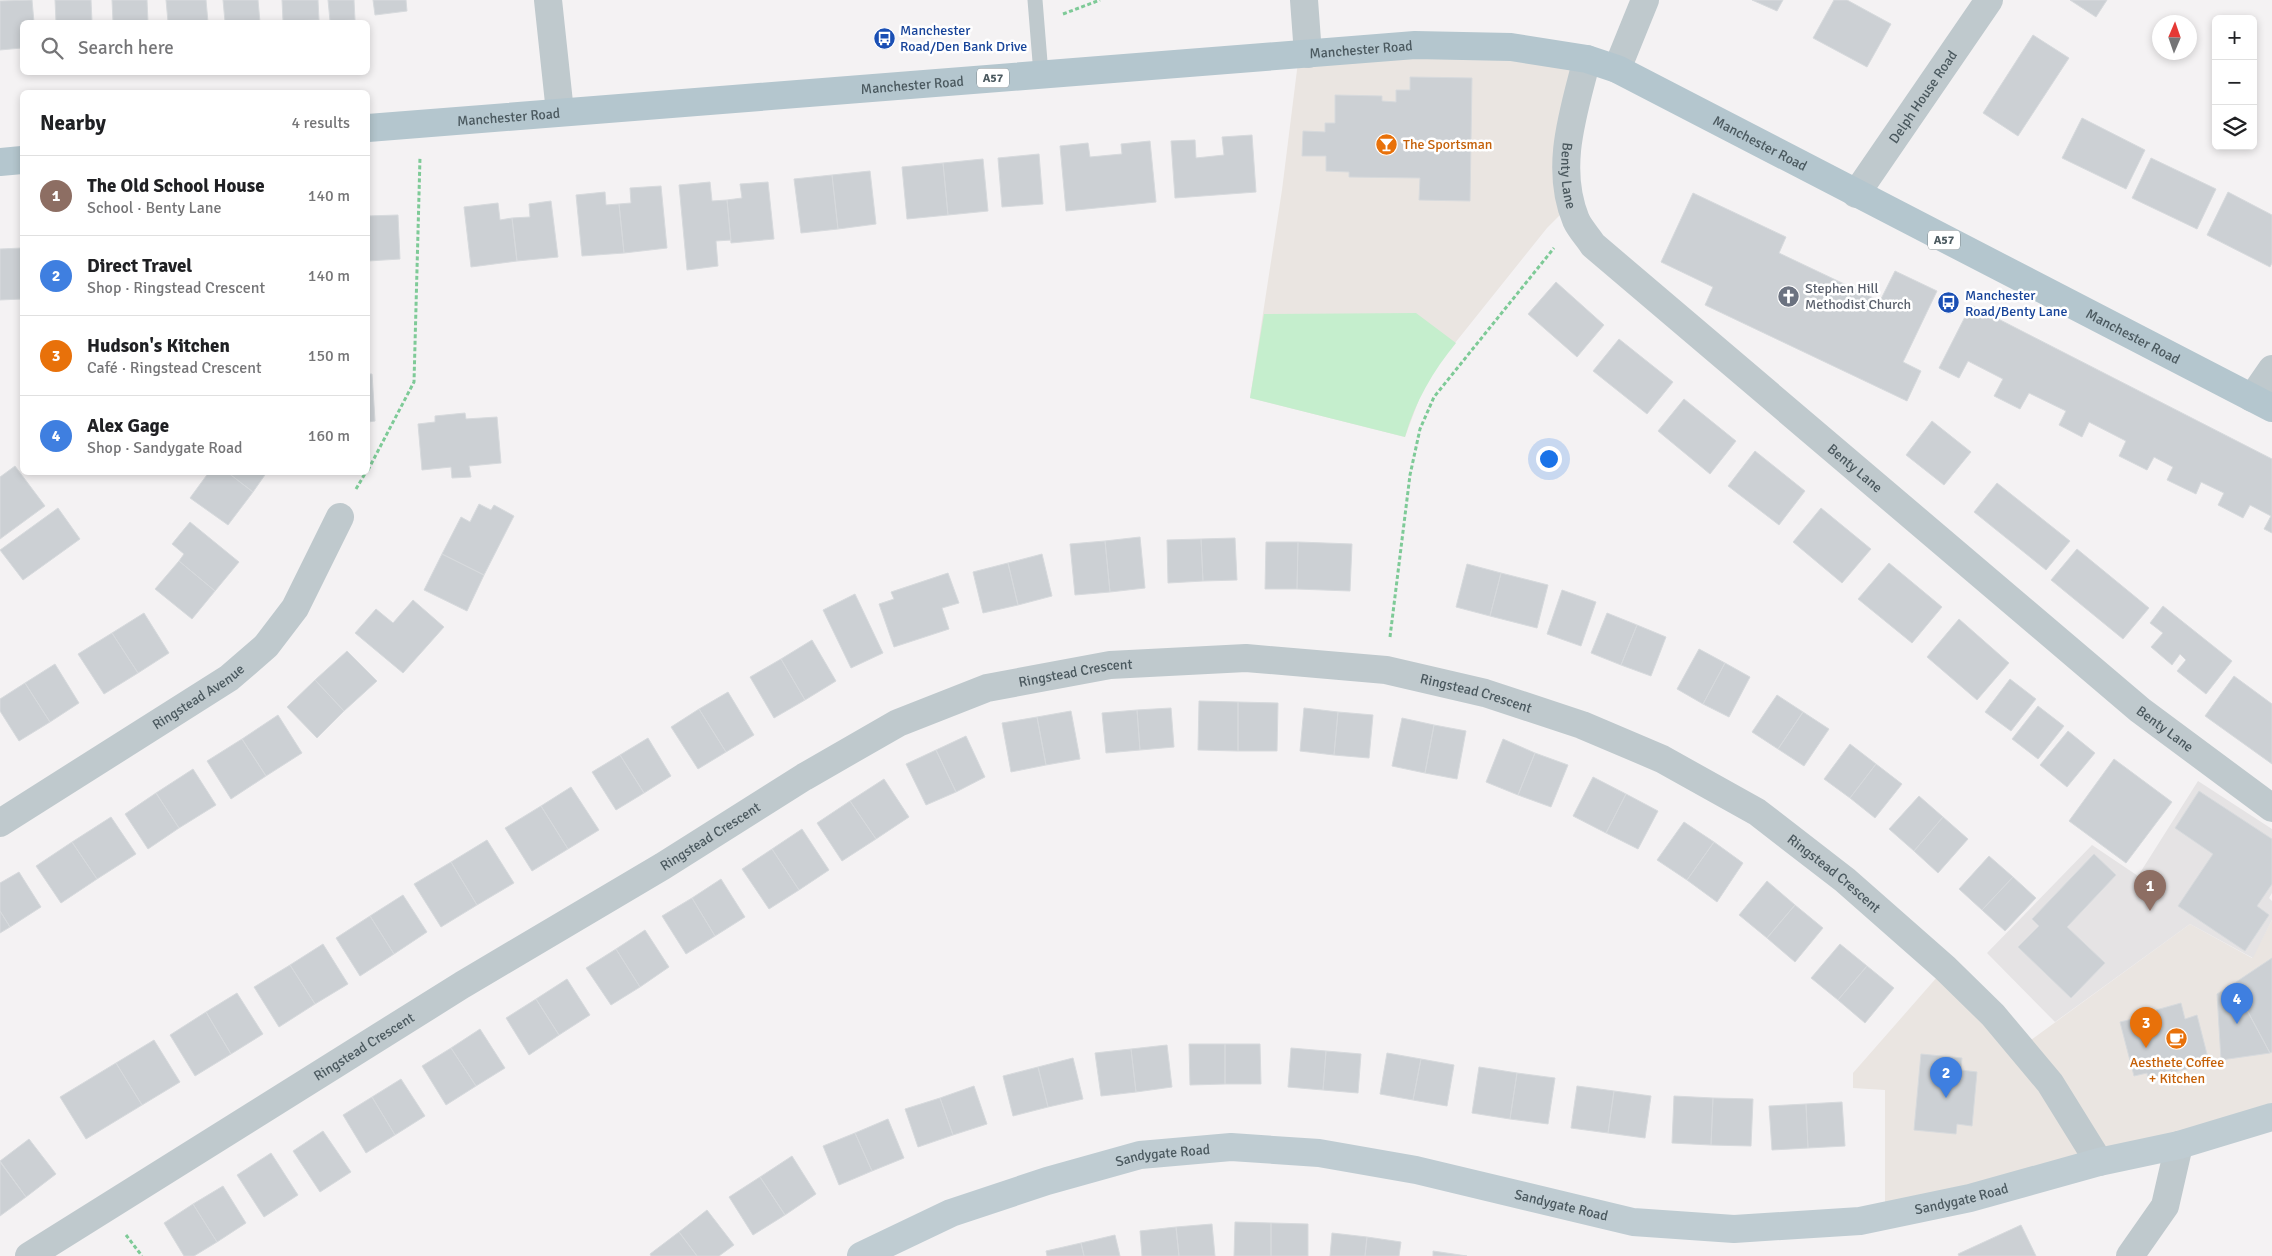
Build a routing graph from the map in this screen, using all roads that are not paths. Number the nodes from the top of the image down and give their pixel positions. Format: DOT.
graph roads {
  1 [pos="548,0"];
  2 [pos="1035,0"];
  3 [pos="1304,0"];
  4 [pos="1645,0"];
  5 [pos="1989,0"];
  6 [pos="1308,54"];
  7 [pos="1587,59"];
  8 [pos="1617,69"];
  9 [pos="1041,74"];
  10 [pos="560,112"];
  11 [pos="370,128"];
  12 [pos="20,160"];
  13 [pos="0,162"];
  14 [pos="1856,194"];
  15 [pos="2272,370"];
  16 [pos="2262,403"];
  17 [pos="340,516"];
  18 [pos="2272,808"];
  19 [pos="0,823"];
  20 [pos="2272,1117"];
  21 [pos="2179,1145"];
  22 [pos="2098,1162"];
  23 [pos="29,1256"];
  24 [pos="861,1256"];
  25 [pos="2130,1256"];
  1 -- 10 [label="street"];
  2 -- 9 [label="lane"];
  3 -- 6 [label="street"];
  4 -- 8 [label="street"];
  5 -- 14 [label="street, Delph House Road"];
  6 -- 7 [label="main road, Manchester Road / A57"];
  6 -- 9 [label="main road, Manchester Road / A57"];
  7 -- 8 [label="main road, Manchester Road / A57"];
  7 -- 18 [label="street, Benty Lane"];
  8 -- 14 [label="main road, Manchester Road / A57"];
  9 -- 10 [label="main road, Manchester Road / A57"];
  10 -- 11 [label="main road, Manchester Road / A57"];
  12 -- 13 [label="main road"];
  14 -- 16 [label="main road, Manchester Road / A57"];
  15 -- 16 [label="street"];
  17 -- 19 [label="street, Ringstead Avenue"];
  20 -- 21 [label="street, Sandygate Road"];
  21 -- 22 [label="street, Sandygate Road"];
  21 -- 25 [label="street"];
  22 -- 23 [label="street, Ringstead Crescent"];
  22 -- 24 [label="street, Sandygate Road"];
}
